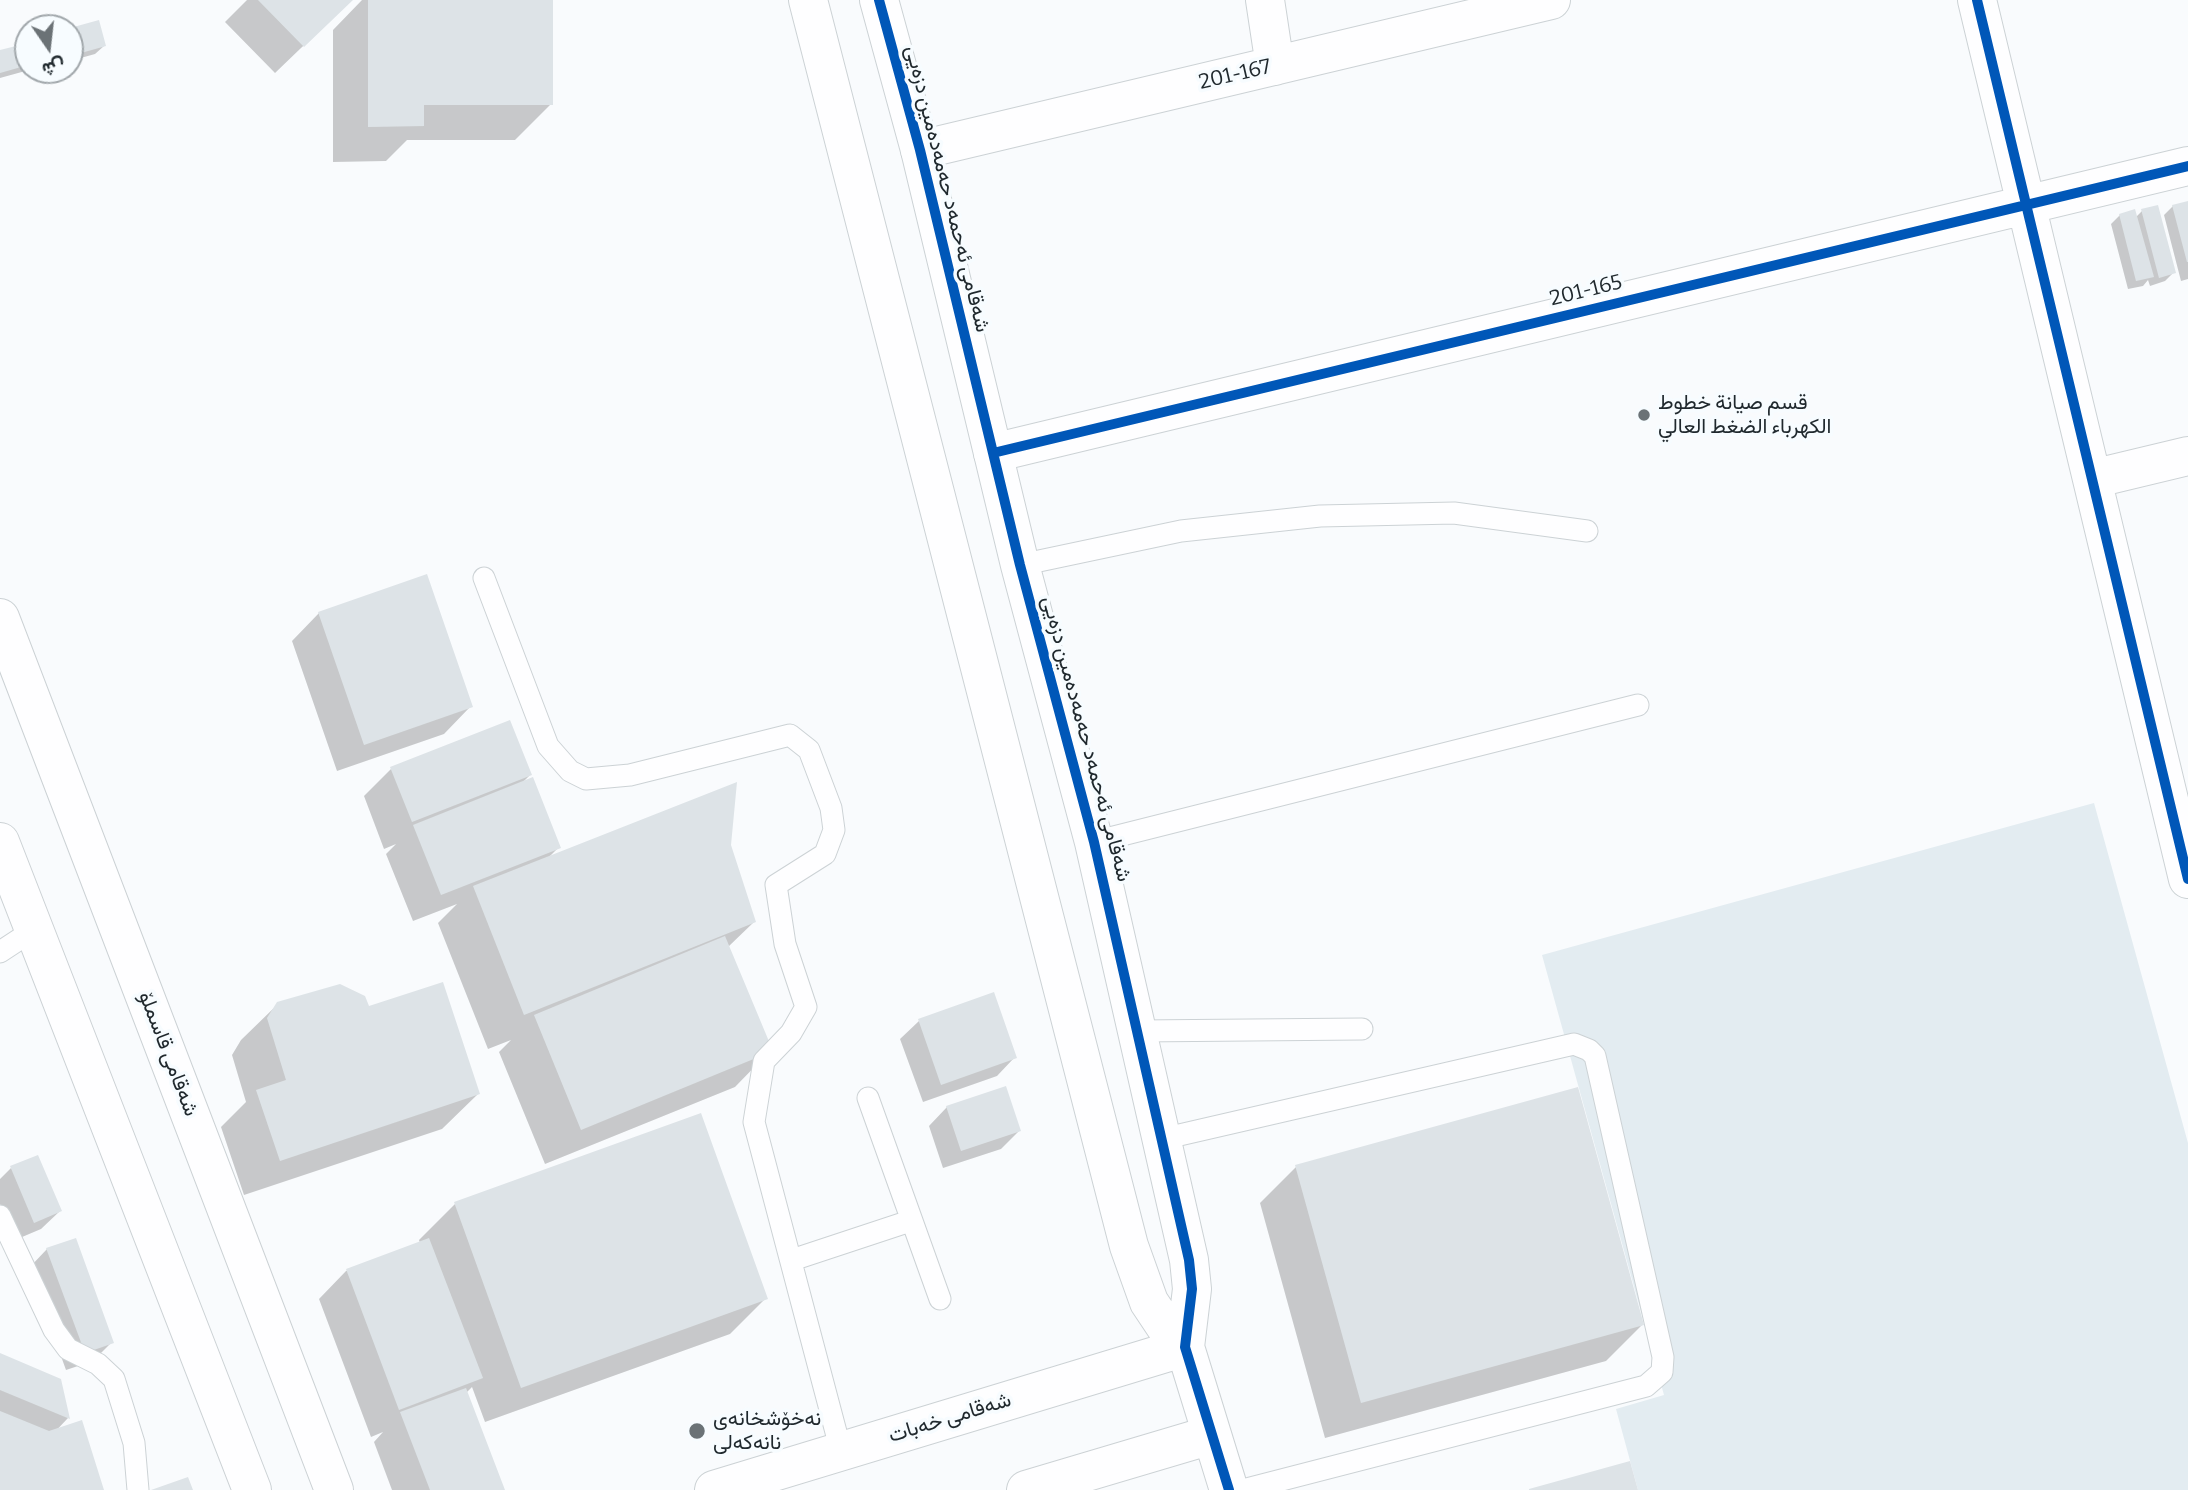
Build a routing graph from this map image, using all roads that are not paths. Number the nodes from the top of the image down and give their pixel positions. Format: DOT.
graph roads {
  1 [pos="808,0"];
  2 [pos="879,0"];
  3 [pos="1265,0"];
  4 [pos="1551,0"];
  5 [pos="1977,0"];
  6 [pos="1275,66"];
  7 [pos="920,150"];
  8 [pos="2188,166"];
  9 [pos="2026,205"];
  10 [pos="993,453"];
  11 [pos="2188,456"];
  12 [pos="2092,479"];
  13 [pos="1587,531"];
  14 [pos="1020,565"];
  15 [pos="484,578"];
  16 [pos="0,618"];
  17 [pos="1638,705"];
  18 [pos="2172,738"];
  19 [pos="0,842"];
  20 [pos="1094,842"];
  21 [pos="2188,879"];
  22 [pos="35,929"];
  23 [pos="0,952"];
  24 [pos="1362,1029"];
  25 [pos="1138,1031"];
  26 [pos="868,1098"];
  27 [pos="1162,1139"];
  28 [pos="0,1216"];
  29 [pos="910,1221"];
  30 [pos="792,1260"];
  31 [pos="940,1299"];
  32 [pos="1185,1347"];
  33 [pos="1211,1434"];
  34 [pos="841,1451"];
  35 [pos="138,1490"];
  36 [pos="252,1490"];
  37 [pos="334,1490"];
  38 [pos="714,1490"];
  39 [pos="1026,1490"];
  40 [pos="1228,1490"];
  41 [pos="1243,1490"];
  1 -- 32 [label="street, شەقامی ئەحمەد حەمەدەمین دزەیی"];
  2 -- 7 [label="street, شەقامی ئەحمەد حەمەدەمین دزەیی"];
  3 -- 6 [label="street"];
  4 -- 6 [label="street, 201-167"];
  5 -- 9 [label="street"];
  6 -- 7 [label="street, 201-167"];
  7 -- 10 [label="street, شەقامی ئەحمەد حەمەدەمین دزەیی"];
  8 -- 9 [label="street, 201-165"];
  9 -- 10 [label="street, 201-165"];
  9 -- 12 [label="street"];
  10 -- 14 [label="street, شەقامی ئەحمەد حەمەدەمین دزەیی"];
  11 -- 12 [label="street"];
  12 -- 18 [label="street"];
  13 -- 14 [label="lane"];
  14 -- 20 [label="street, شەقامی ئەحمەد حەمەدەمین دزەیی"];
  15 -- 30 [label="lane"];
  16 -- 37 [label="street, شەقامی قاسملۆ"];
  17 -- 20 [label="lane"];
  18 -- 21 [label="street"];
  19 -- 22 [label="street"];
  20 -- 25 [label="street, شەقامی ئەحمەد حەمەدەمین دزەیی"];
  22 -- 23 [label="lane"];
  22 -- 36 [label="street"];
  24 -- 25 [label="lane"];
  25 -- 27 [label="street, شەقامی ئەحمەد حەمەدەمین دزەیی"];
  26 -- 29 [label="lane"];
  27 -- 32 [label="street, شەقامی ئەحمەد حەمەدەمین دزەیی"];
  27 -- 41 [label="lane"];
  28 -- 35 [label="lane"];
  29 -- 30 [label="lane"];
  29 -- 31 [label="lane"];
  30 -- 34 [label="lane"];
  32 -- 33 [label="street, شەقامی ئەحمەد حەمەدەمین دزەیی"];
  32 -- 34 [label="street, شەقامی خەبات"];
  33 -- 39 [label="street"];
  33 -- 40 [label="street, شەقامی ئەحمەد حەمەدەمین دزەیی"];
  34 -- 38 [label="street, شەقامی خەبات"];
}
